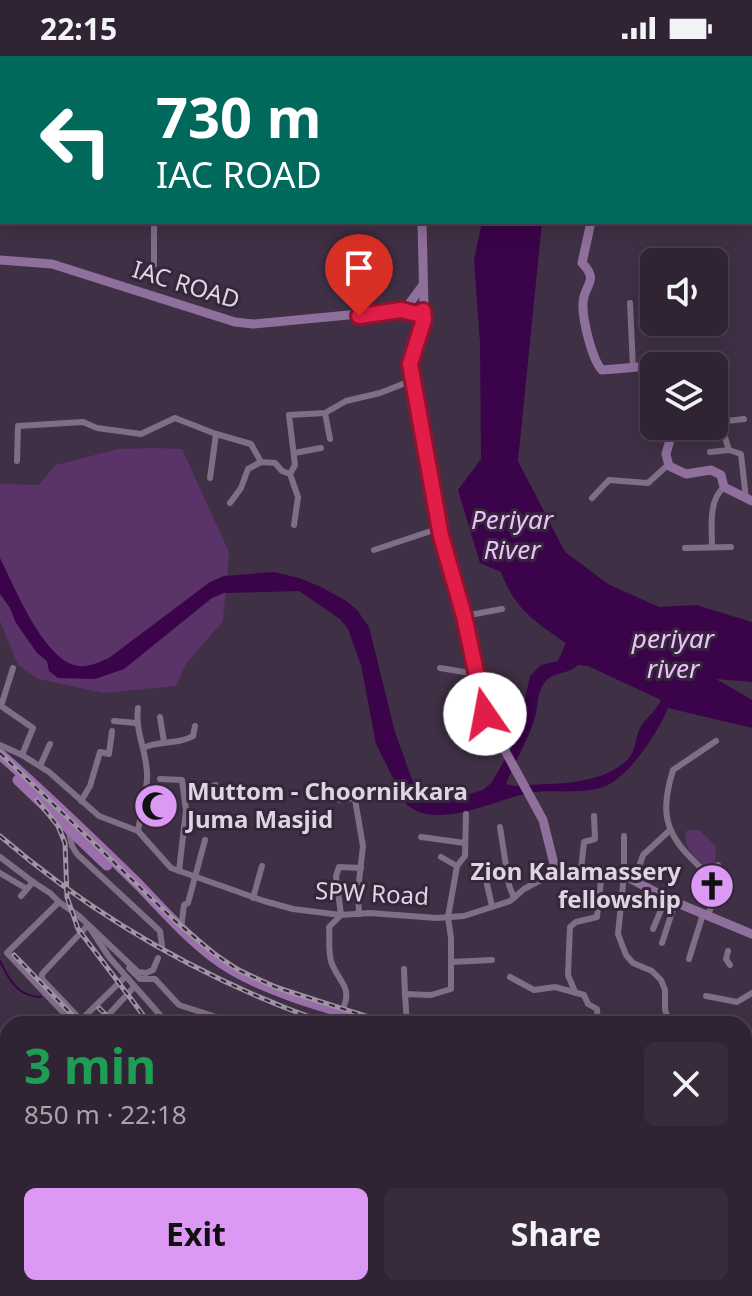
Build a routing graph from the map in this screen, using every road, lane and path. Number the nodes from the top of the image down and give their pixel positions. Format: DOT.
graph roads {
  1 [pos="154,224"];
  2 [pos="422,224"];
  3 [pos="591,224"];
  4 [pos="0,260"];
  5 [pos="154,265"];
  6 [pos="630,303"];
  7 [pos="414,307"];
  8 [pos="640,367"];
  9 [pos="633,368"];
  10 [pos="413,380"];
  11 [pos="325,413"];
  12 [pos="728,419"];
  13 [pos="744,419"];
  14 [pos="216,434"];
  15 [pos="330,439"];
  16 [pos="670,440"];
  17 [pos="725,440"];
  18 [pos="321,448"];
  19 [pos="729,450"];
  20 [pos="710,452"];
  21 [pos="294,453"];
  22 [pos="17,461"];
  23 [pos="261,462"];
  24 [pos="669,464"];
  25 [pos="290,474"];
  26 [pos="210,478"];
  27 [pos="724,487"];
  28 [pos="592,498"];
  29 [pos="749,500"];
  30 [pos="230,503"];
  31 [pos="294,525"];
  32 [pos="440,528"];
  33 [pos="712,546"];
  34 [pos="731,547"];
  35 [pos="685,548"];
  36 [pos="374,550"];
  37 [pos="502,609"];
  38 [pos="464,616"];
  39 [pos="13,668"];
  40 [pos="440,668"];
  41 [pos="476,674"];
  42 [pos="138,708"];
  43 [pos="160,717"];
  44 [pos="114,721"];
  45 [pos="136,723"];
  46 [pos="195,726"];
  47 [pos="112,731"];
  48 [pos="716,741"];
  49 [pos="164,742"];
  50 [pos="50,744"];
  51 [pos="0,745"];
  52 [pos="143,748"];
  53 [pos="0,754"];
  54 [pos="22,755"];
  55 [pos="0,763"];
  56 [pos="40,766"];
  57 [pos="160,779"];
  58 [pos="216,785"];
  59 [pos="185,798"];
  60 [pos="340,800"];
  61 [pos="81,801"];
  62 [pos="466,814"];
  63 [pos="594,816"];
  64 [pos="70,825"];
  65 [pos="500,827"];
  66 [pos="138,831"];
  67 [pos="669,831"];
  68 [pos="624,836"];
  69 [pos="421,837"];
  70 [pos="205,840"];
  71 [pos="465,843"];
  72 [pos="0,857"];
  73 [pos="441,857"];
  74 [pos="718,865"];
  75 [pos="262,866"];
  76 [pos="457,866"];
  77 [pos="361,868"];
  78 [pos="581,870"];
  79 [pos="179,871"];
  80 [pos="602,871"];
  81 [pos="556,872"];
  82 [pos="0,873"];
  83 [pos="624,875"];
  84 [pos="485,876"];
  85 [pos="196,878"];
  86 [pos="635,879"];
  87 [pos="720,880"];
  88 [pos="33,882"];
  89 [pos="27,889"];
  90 [pos="21,896"];
  91 [pos="253,898"];
  92 [pos="514,898"];
  93 [pos="671,900"];
  94 [pos="59,902"];
  95 [pos="492,906"];
  96 [pos="359,914"];
  97 [pos="341,915"];
  98 [pos="705,915"];
  99 [pos="448,917"];
  100 [pos="88,925"];
  101 [pos="181,928"];
  102 [pos="653,929"];
  103 [pos="752,934"];
  104 [pos="662,943"];
  105 [pos="162,946"];
  106 [pos="728,951"];
  107 [pos="121,954"];
  108 [pos="158,958"];
  109 [pos="689,959"];
  110 [pos="492,960"];
  111 [pos="451,962"];
  112 [pos="730,965"];
  113 [pos="404,969"];
  114 [pos="125,977"];
  115 [pos="510,977"];
  116 [pos="134,987"];
  117 [pos="575,992"];
  118 [pos="752,993"];
  119 [pos="405,994"];
  120 [pos="706,996"];
  121 [pos="342,1011"];
  122 [pos="66,1016"];
  123 [pos="77,1016"];
  124 [pos="85,1016"];
  125 [pos="107,1016"];
  126 [pos="161,1016"];
  127 [pos="216,1016"];
  128 [pos="341,1016"];
  129 [pos="357,1016"];
  130 [pos="406,1016"];
  131 [pos="597,1016"];
  132 [pos="668,1016"];
  1 -- 5 [label="street"];
  2 -- 7 [label="main road"];
  3 -- 9 [label="main road"];
  4 -- 7 [label="main road, IAC ROAD"];
  6 -- 9 [label="street"];
  7 -- 10 [label="main road"];
  8 -- 9 [label="main road"];
  10 -- 11 [label="street"];
  10 -- 32 [label="main road"];
  11 -- 15 [label="street"];
  11 -- 21 [label="street"];
  12 -- 13 [label="street"];
  14 -- 22 [label="street"];
  14 -- 23 [label="street"];
  14 -- 26 [label="street"];
  16 -- 24 [label="main road"];
  17 -- 19 [label="street"];
  18 -- 21 [label="street"];
  19 -- 20 [label="street"];
  19 -- 29 [label="street"];
  21 -- 25 [label="street"];
  23 -- 25 [label="street"];
  23 -- 30 [label="street"];
  24 -- 27 [label="main road"];
  24 -- 28 [label="street"];
  25 -- 31 [label="street"];
  27 -- 29 [label="main road"];
  27 -- 33 [label="street"];
  32 -- 36 [label="street"];
  32 -- 38 [label="main road"];
  33 -- 34 [label="street"];
  33 -- 35 [label="street"];
  37 -- 38 [label="street"];
  38 -- 41 [label="main road"];
  39 -- 54 [label="street"];
  40 -- 41 [label="street"];
  41 -- 81 [label="main road"];
  42 -- 45 [label="street"];
  43 -- 49 [label="street"];
  44 -- 45 [label="street"];
  45 -- 52 [label="street"];
  46 -- 49 [label="street"];
  47 -- 61 [label="street"];
  48 -- 67 [label="street"];
  49 -- 52 [label="street"];
  50 -- 56 [label="street"];
  51 -- 54 [label="street, SPW Road"];
  52 -- 66 [label="street"];
  53 -- 64 [label="highway"];
  54 -- 56 [label="street, SPW Road"];
  55 -- 64 [label="highway"];
  56 -- 61 [label="street, SPW Road"];
  57 -- 59 [label="street"];
  58 -- 59 [label="street"];
  59 -- 79 [label="street"];
  60 -- 77 [label="street"];
  61 -- 66 [label="street, SPW Road"];
  62 -- 71 [label="street"];
  63 -- 78 [label="street"];
  64 -- 101 [label="highway"];
  64 -- 105 [label="street"];
  64 -- 128 [label="highway"];
  65 -- 92 [label="street"];
  66 -- 79 [label="street, SPW Road"];
  67 -- 86 [label="street"];
  67 -- 87 [label="street"];
  68 -- 83 [label="street"];
  69 -- 71 [label="street"];
  70 -- 85 [label="street"];
  71 -- 76 [label="street"];
  72 -- 88 [label="street"];
  73 -- 76 [label="street"];
  74 -- 87 [label="street"];
  75 -- 91 [label="street"];
  76 -- 99 [label="street"];
  77 -- 96 [label="street"];
  77 -- 97 [label="street"];
  78 -- 80 [label="main road, SPW Road"];
  78 -- 81 [label="main road, SPW Road"];
  79 -- 85 [label="street, SPW Road"];
  80 -- 83 [label="main road, SPW Road"];
  80 -- 117 [label="street"];
  81 -- 92 [label="street, SPW Road"];
  82 -- 89 [label="street"];
  83 -- 86 [label="main road, SPW Road"];
  83 -- 132 [label="street"];
  84 -- 95 [label="street"];
  85 -- 91 [label="street, SPW Road"];
  85 -- 101 [label="street"];
  86 -- 93 [label="main road, SPW Road"];
  87 -- 98 [label="street"];
  88 -- 89 [label="street"];
  88 -- 94 [label="street"];
  89 -- 90 [label="street"];
  91 -- 97 [label="street, SPW Road"];
  92 -- 95 [label="street, SPW Road"];
  93 -- 98 [label="main road, SPW Road"];
  93 -- 102 [label="street"];
  93 -- 104 [label="street"];
  94 -- 100 [label="street"];
  94 -- 122 [label="street"];
  95 -- 99 [label="street, SPW Road"];
  96 -- 97 [label="street, SPW Road"];
  96 -- 99 [label="street, SPW Road"];
  97 -- 121 [label="street"];
  98 -- 103 [label="main road, SPW Road"];
  98 -- 109 [label="street"];
  99 -- 111 [label="street"];
  100 -- 107 [label="street"];
  100 -- 114 [label="street"];
  100 -- 123 [label="street"];
  101 -- 121 [label="highway"];
  106 -- 112 [label="street"];
  107 -- 108 [label="street"];
  107 -- 127 [label="street"];
  110 -- 111 [label="street"];
  111 -- 119 [label="street"];
  113 -- 119 [label="street"];
  114 -- 116 [label="street"];
  114 -- 124 [label="street"];
  115 -- 117 [label="street"];
  116 -- 125 [label="street"];
  116 -- 126 [label="street"];
  117 -- 131 [label="street"];
  118 -- 120 [label="street"];
  119 -- 130 [label="street"];
  121 -- 129 [label="highway"];
}
